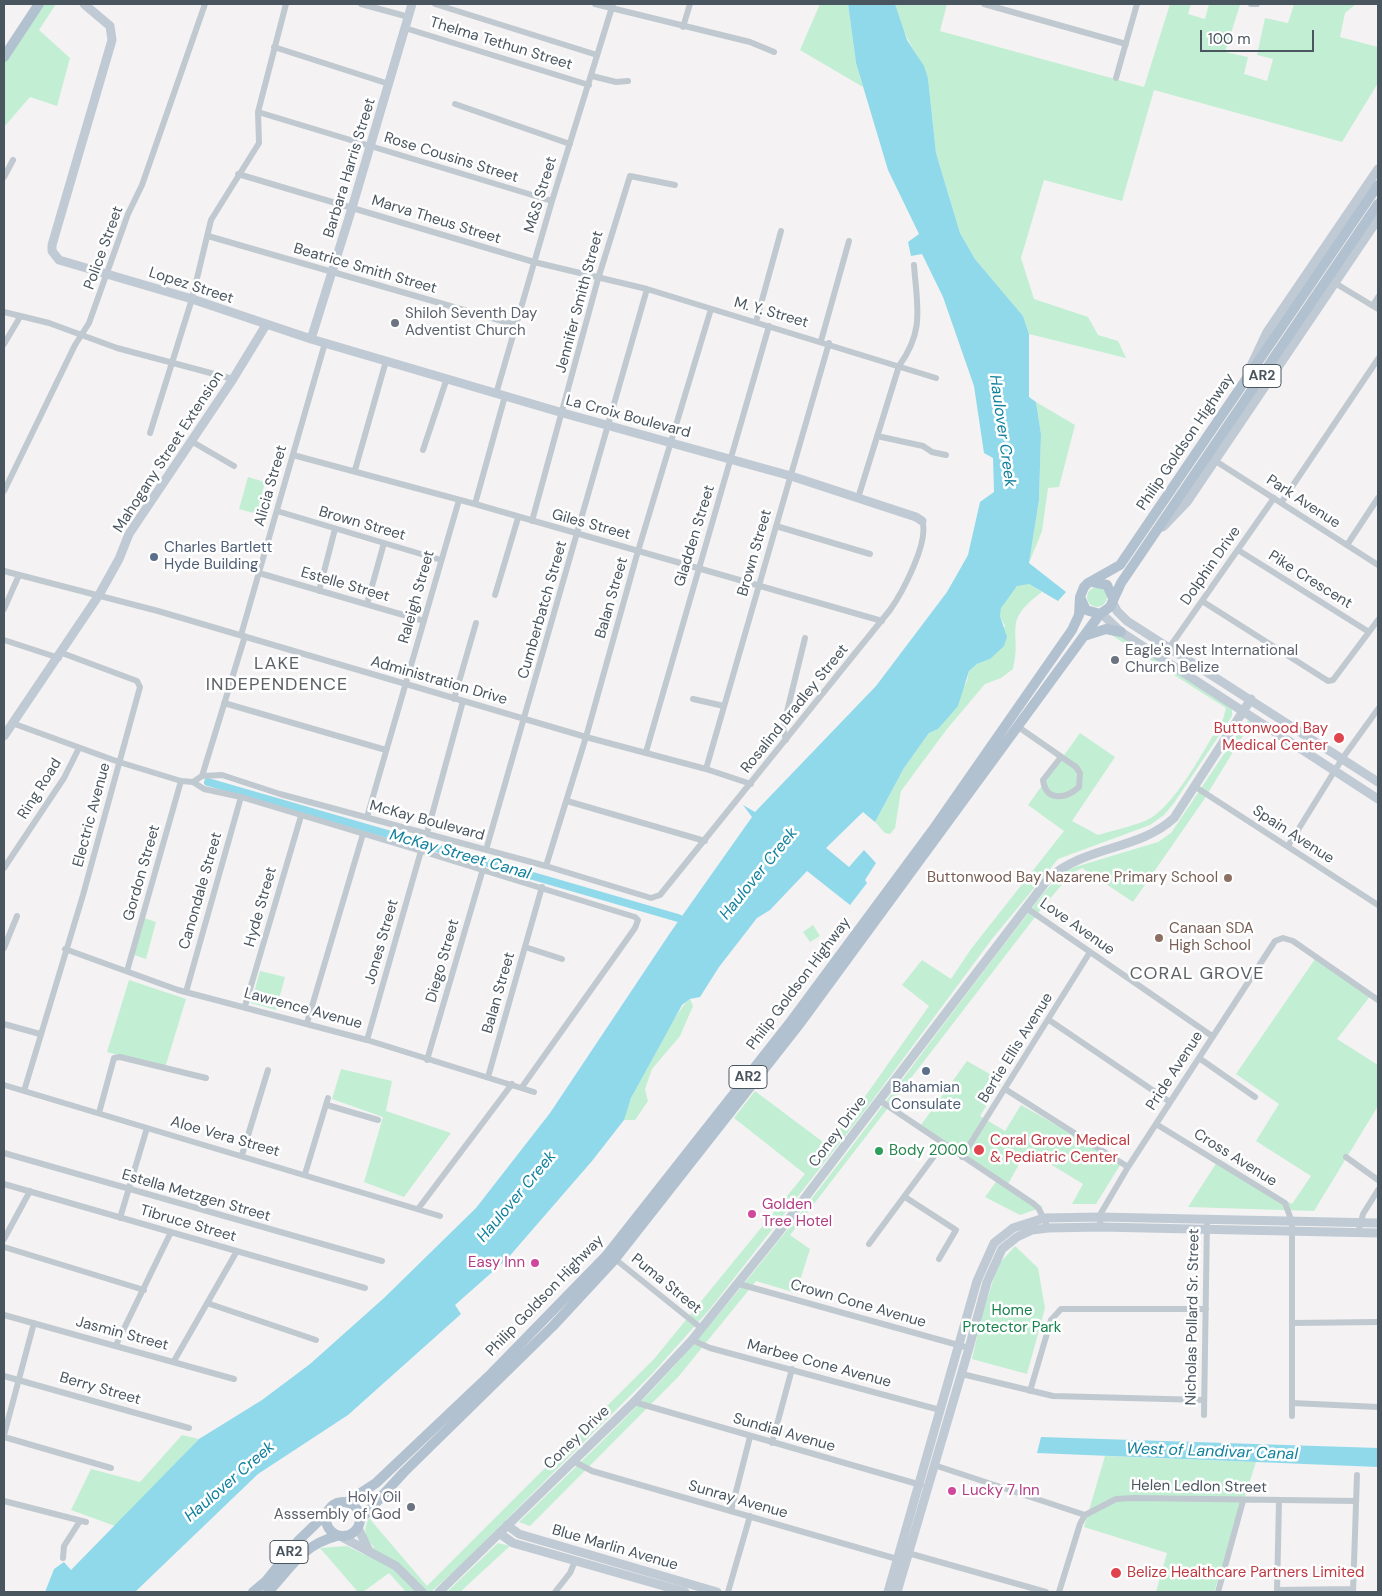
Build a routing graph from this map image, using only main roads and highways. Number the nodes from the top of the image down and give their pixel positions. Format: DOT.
graph roads {
  1 [pos="39,4"];
  2 [pos="4,57"];
  3 [pos="1378,185"];
  4 [pos="1378,204"];
  5 [pos="1093,582"];
  6 [pos="1080,597"];
  7 [pos="1113,601"];
  8 [pos="1101,614"];
  9 [pos="1121,632"];
  10 [pos="1083,636"];
  11 [pos="347,1502"];
  12 [pos="327,1513"];
  13 [pos="359,1524"];
  14 [pos="340,1536"];
  15 [pos="253,1592"];
  16 [pos="268,1592"];
  1 -- 2 [label="main road"];
  3 -- 5 [label="main road, Philip Goldson Highway / AR2"];
  4 -- 7 [label="main road, Philip Goldson Highway / AR2"];
  5 -- 6 [label="main road"];
  5 -- 7 [label="main road"];
  6 -- 8 [label="main road"];
  6 -- 11 [label="main road, Philip Goldson Highway / AR2"];
  7 -- 8 [label="main road"];
  8 -- 10 [label="main road, Philip Goldson Highway / AR2"];
  9 -- 10 [label="main road"];
  10 -- 13 [label="main road, Philip Goldson Highway / AR2"];
  11 -- 12 [label="main road"];
  11 -- 13 [label="main road"];
  12 -- 14 [label="main road"];
  12 -- 15 [label="main road, AR2"];
  13 -- 14 [label="main road"];
  14 -- 16 [label="main road, AR2"];
}
